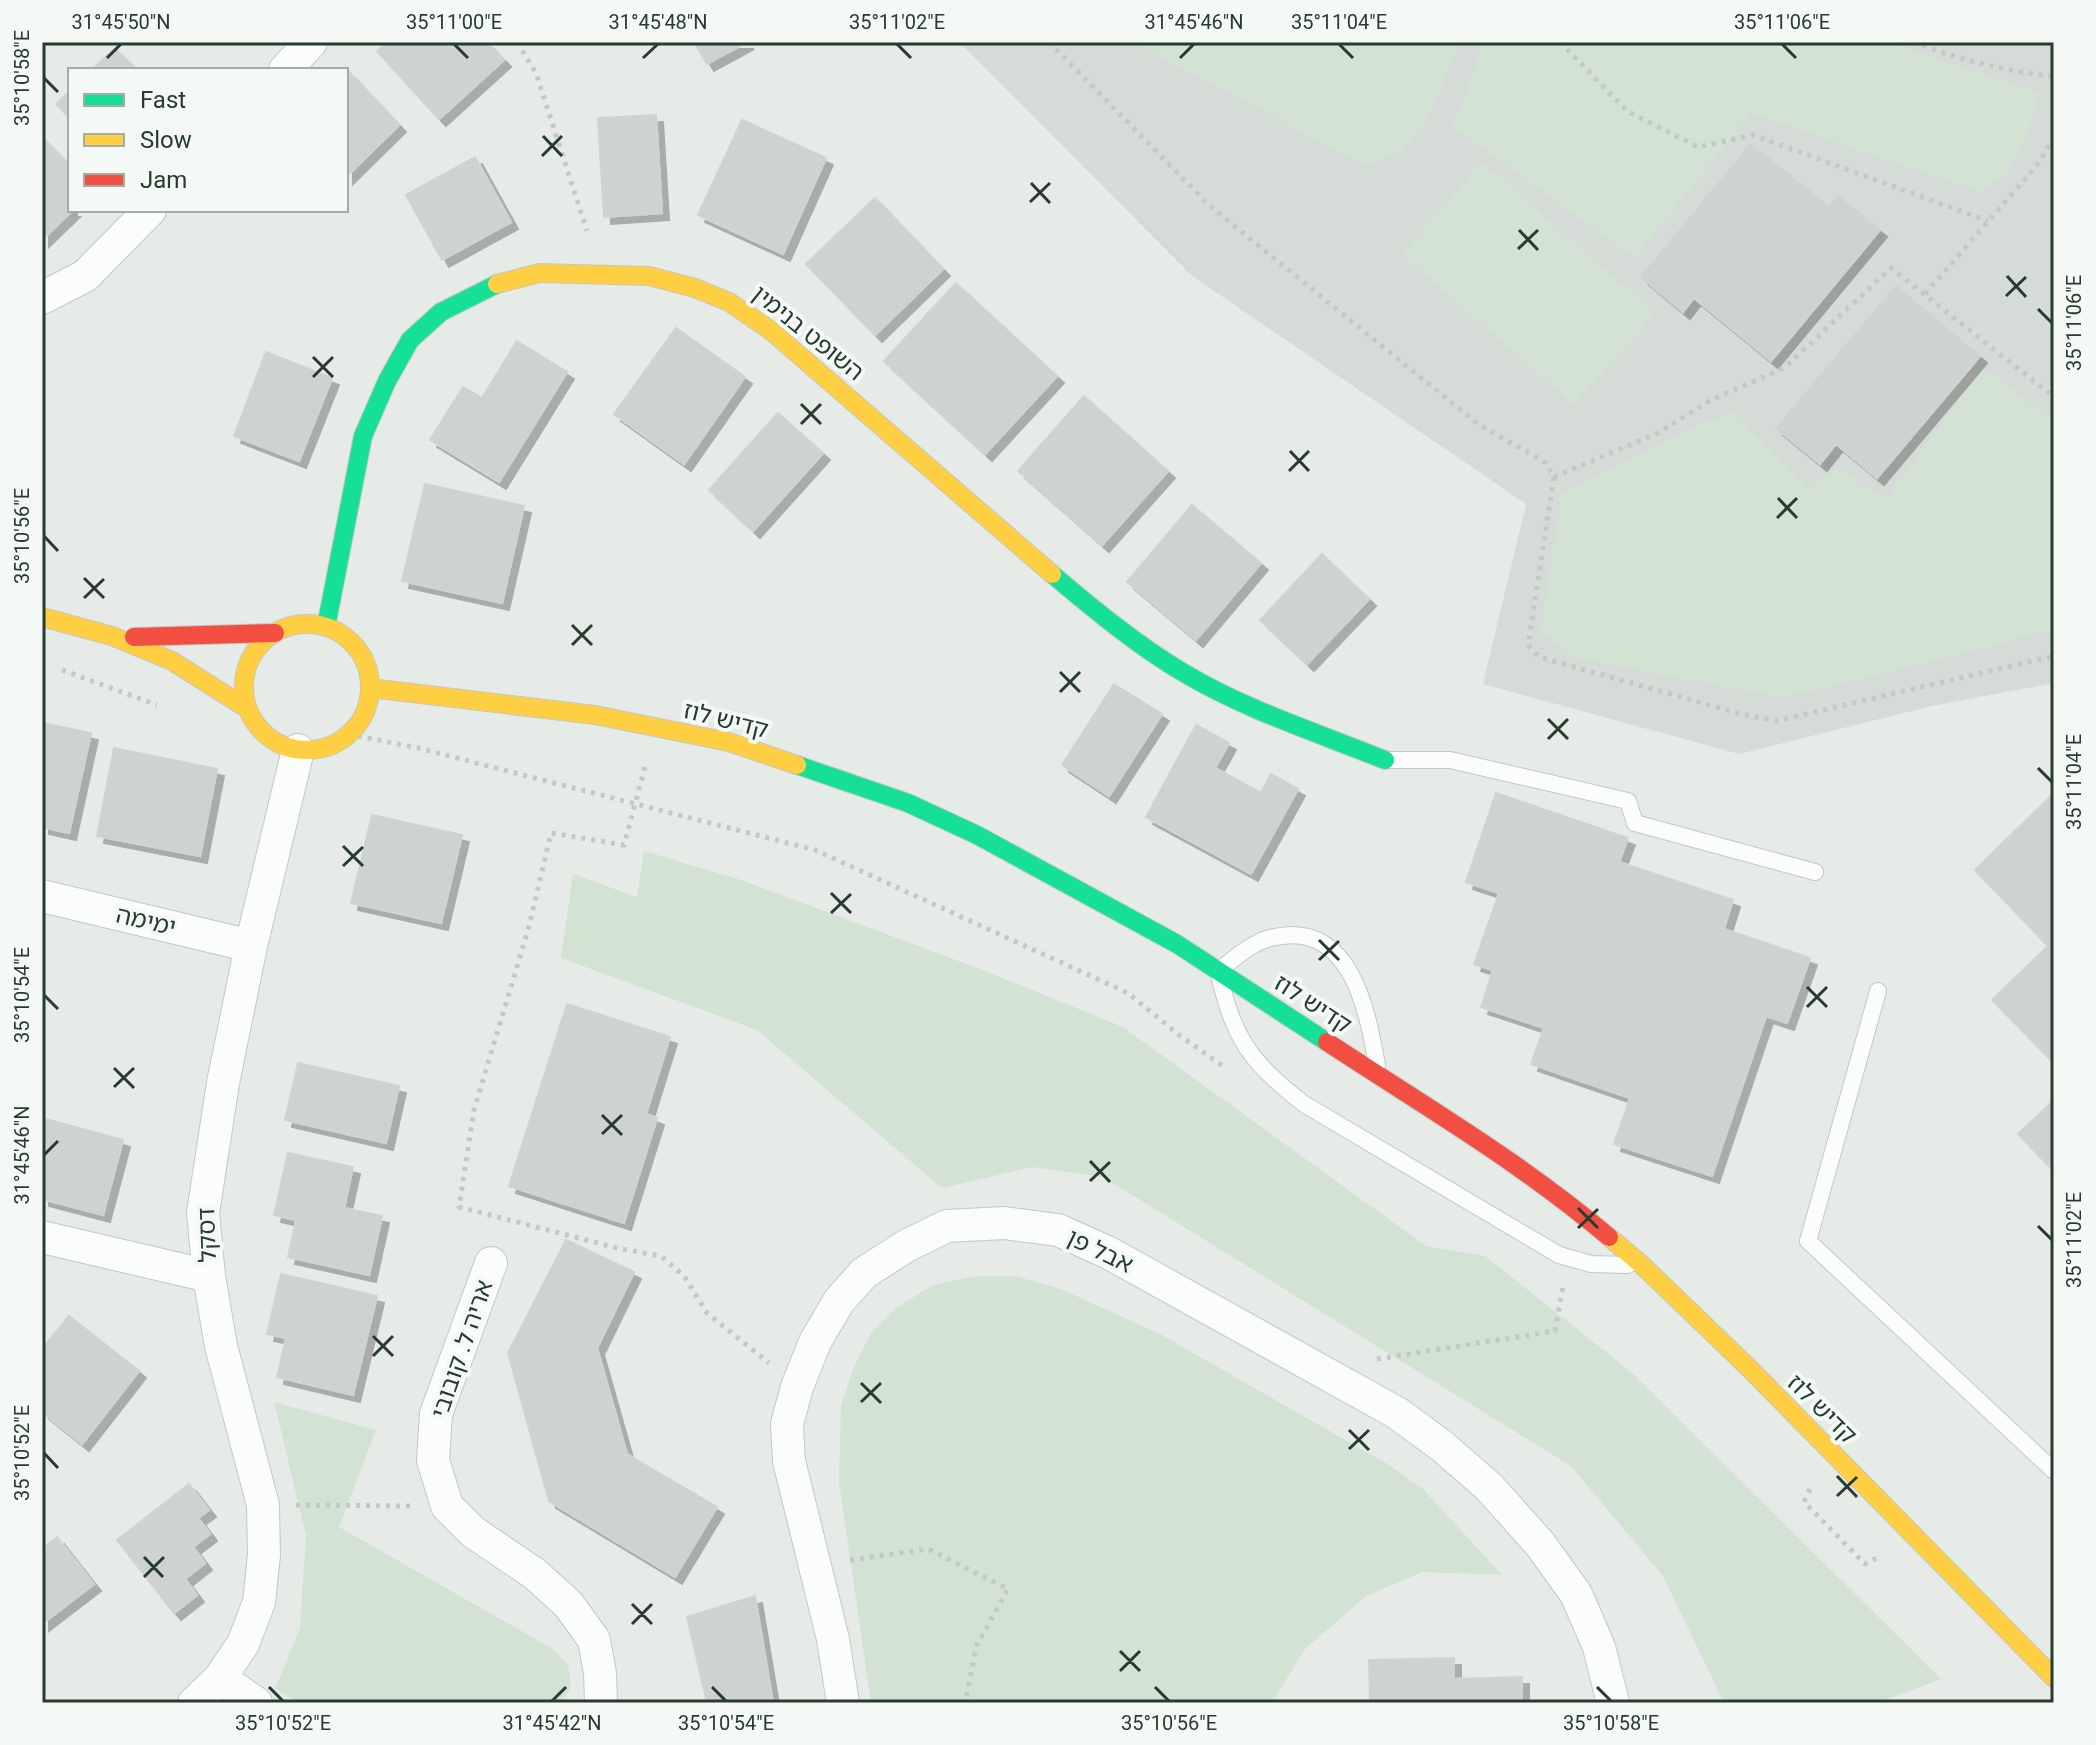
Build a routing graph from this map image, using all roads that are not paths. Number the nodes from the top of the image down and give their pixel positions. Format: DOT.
graph roads {
  1 [pos="311,42"];
  2 [pos="287,68"];
  3 [pos="148,212"];
  4 [pos="42,298"];
  5 [pos="42,617"];
  6 [pos="326,627"];
  7 [pos="275,633"];
  8 [pos="112,636"];
  9 [pos="370,688"];
  10 [pos="248,709"];
  11 [pos="298,750"];
  12 [pos="1385,760"];
  13 [pos="1815,872"];
  14 [pos="42,896"];
  15 [pos="251,946"];
  16 [pos="1218,971"];
  17 [pos="1878,991"];
  18 [pos="1378,1075"];
  19 [pos="42,1237"];
  20 [pos="491,1263"];
  21 [pos="1642,1265"];
  22 [pos="209,1276"];
  23 [pos="2054,1471"];
  24 [pos="220,1678"];
  25 [pos="2054,1678"];
  26 [pos="194,1703"];
  27 [pos="256,1703"];
  28 [pos="601,1703"];
  29 [pos="843,1703"];
  30 [pos="1613,1703"];
  1 -- 2 [label="street"];
  3 -- 4 [label="street"];
  5 -- 8 [label="street"];
  6 -- 7 [label="street"];
  6 -- 9 [label="street"];
  6 -- 12 [label="street, השופט בנימין"];
  7 -- 8 [label="street"];
  7 -- 10 [label="street"];
  8 -- 10 [label="street"];
  9 -- 11 [label="street"];
  9 -- 16 [label="street, קדיש לוז"];
  10 -- 11 [label="street"];
  11 -- 15 [label="street, דסקל"];
  12 -- 13 [label="lane"];
  14 -- 15 [label="street, ימימה"];
  15 -- 22 [label="street, דסקל"];
  16 -- 18 [label="street, קדיש לוז"];
  16 -- 18 [label="lane"];
  16 -- 21 [label="lane"];
  17 -- 23 [label="lane"];
  18 -- 21 [label="street, קדיש לוז"];
  19 -- 22 [label="street"];
  20 -- 28 [label="street, אריה ל. קובובי"];
  21 -- 25 [label="street, קדיש לוז"];
  22 -- 24 [label="street, דסקל"];
  24 -- 26 [label="street, דסקל"];
  24 -- 27 [label="street"];
  29 -- 30 [label="street, אבל פן"];
}
